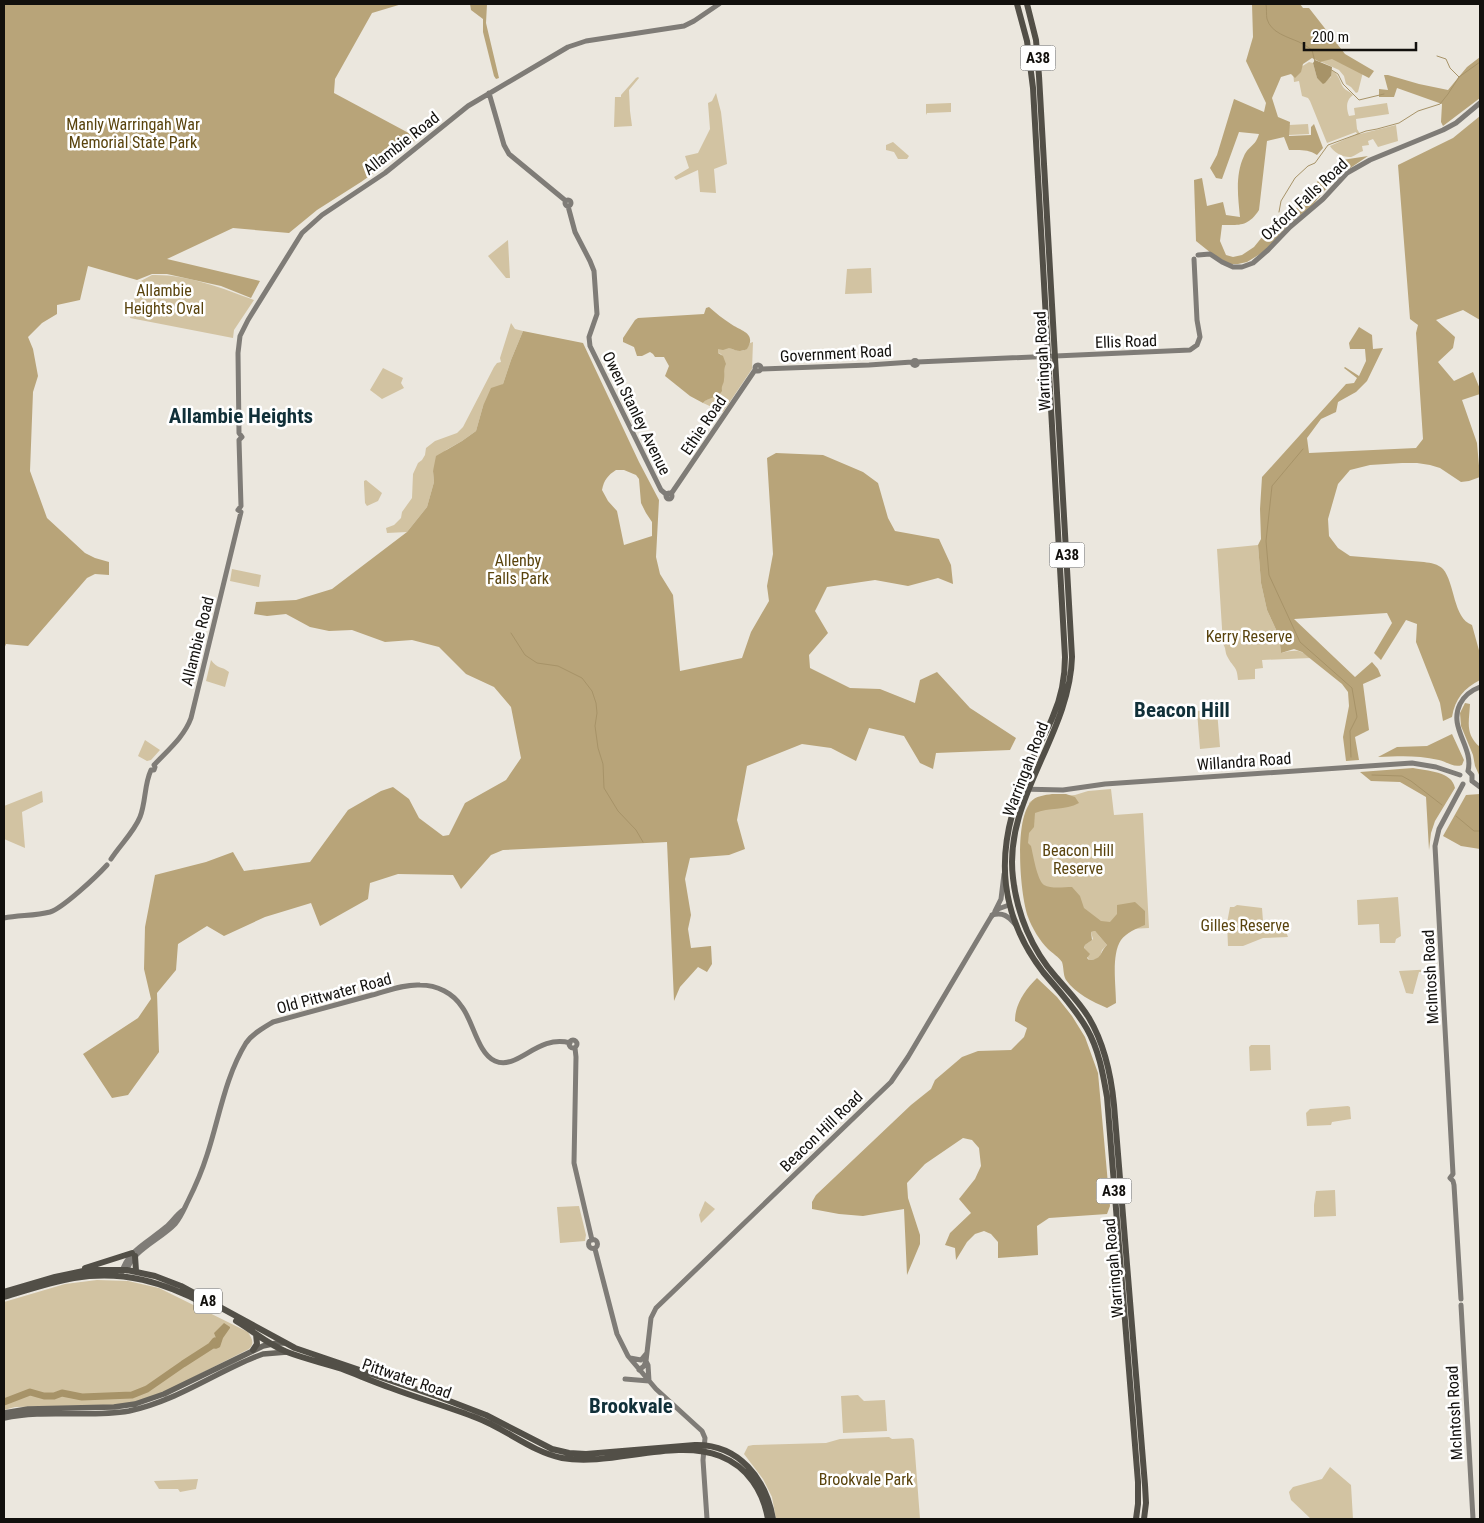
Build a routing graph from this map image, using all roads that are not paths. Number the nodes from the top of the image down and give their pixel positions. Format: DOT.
graph roads {
  1 [pos="719,4"];
  2 [pos="1018,4"];
  3 [pos="1027,4"];
  4 [pos="489,93"];
  5 [pos="1480,103"];
  6 [pos="1197,345"];
  7 [pos="1052,356"];
  8 [pos="758,369"];
  9 [pos="669,494"];
  10 [pos="1480,687"];
  11 [pos="1468,771"];
  12 [pos="1460,775"];
  13 [pos="1472,781"];
  14 [pos="1463,784"];
  15 [pos="1480,787"];
  16 [pos="1020,789"];
  17 [pos="1029,789"];
  18 [pos="1005,871"];
  19 [pos="1017,903"];
  20 [pos="1009,905"];
  21 [pos="993,914"];
  22 [pos="4,918"];
  23 [pos="1016,927"];
  24 [pos="1090,1026"];
  25 [pos="134,1254"];
  26 [pos="79,1271"];
  27 [pos="136,1271"];
  28 [pos="124,1273"];
  29 [pos="4,1292"];
  30 [pos="4,1297"];
  31 [pos="1128,1321"];
  32 [pos="256,1334"];
  33 [pos="284,1343"];
  34 [pos="270,1344"];
  35 [pos="253,1350"];
  36 [pos="287,1352"];
  37 [pos="648,1352"];
  38 [pos="628,1356"];
  39 [pos="646,1361"];
  40 [pos="639,1370"];
  41 [pos="624,1380"];
  42 [pos="649,1381"];
  43 [pos="425,1396"];
  44 [pos="4,1413"];
  45 [pos="4,1418"];
  46 [pos="704,1448"];
  47 [pos="707,1519"];
  48 [pos="768,1519"];
  49 [pos="773,1519"];
  50 [pos="1136,1519"];
  51 [pos="1144,1519"];
  52 [pos="1473,1519"];
  1 -- 4 [label="street, Allambie Road"];
  2 -- 7 [label="highway, Warringah Road / A38"];
  3 -- 7 [label="highway, Warringah Road / A38"];
  4 -- 9 [label="street, Owen Stanley Avenue"];
  4 -- 22 [label="street, Allambie Road"];
  5 -- 6 [label="street, Oxford Falls Road"];
  6 -- 7 [label="street, Ellis Road"];
  7 -- 8 [label="street, Government Road"];
  7 -- 16 [label="highway, Warringah Road / A38"];
  7 -- 17 [label="highway, Warringah Road / A38"];
  8 -- 9 [label="street, Ethie Road"];
  10 -- 11 [label="street"];
  11 -- 12 [label="street"];
  11 -- 13 [label="street"];
  12 -- 14 [label="street"];
  12 -- 17 [label="street, Willandra Road"];
  13 -- 14 [label="street"];
  13 -- 15 [label="street"];
  14 -- 52 [label="street, McIntosh Road"];
  16 -- 17 [label="street, Willandra Road"];
  16 -- 18 [label="highway, Warringah Road / A38"];
  17 -- 19 [label="highway, Warringah Road / A38"];
  18 -- 20 [label="highway, Warringah Road / A38"];
  18 -- 21 [label="street, Warringah Road"];
  19 -- 20 [label="highway"];
  19 -- 24 [label="highway, Warringah Road / A38"];
  20 -- 21 [label="street"];
  20 -- 23 [label="highway, Warringah Road / A38"];
  21 -- 23 [label="street"];
  21 -- 37 [label="street, Beacon Hill Road"];
  23 -- 24 [label="highway, Warringah Road / A38"];
  24 -- 31 [label="highway, Warringah Road / A38"];
  25 -- 26 [label="highway"];
  25 -- 27 [label="highway"];
  25 -- 28 [label="street, Old Pittwater Road"];
  25 -- 38 [label="street, Old Pittwater Road"];
  26 -- 28 [label="highway, A8"];
  26 -- 29 [label="highway, A8"];
  27 -- 28 [label="highway, A8"];
  27 -- 33 [label="highway, A8"];
  28 -- 30 [label="highway, A8"];
  28 -- 32 [label="highway, A8"];
  31 -- 50 [label="highway, Warringah Road / A38"];
  31 -- 51 [label="highway, Warringah Road / A38"];
  32 -- 34 [label="highway, A8"];
  32 -- 35 [label="highway"];
  33 -- 34 [label="main road"];
  33 -- 43 [label="highway, Pittwater Road / A8"];
  34 -- 35 [label="main road"];
  34 -- 36 [label="highway, A8"];
  35 -- 44 [label="main road"];
  36 -- 43 [label="highway, Pittwater Road / A8"];
  36 -- 45 [label="main road, Pittwater Road"];
  37 -- 38 [label="street"];
  37 -- 39 [label="street, Beacon Hill Road"];
  38 -- 40 [label="street"];
  39 -- 40 [label="street, Beacon Hill Road"];
  39 -- 42 [label="street"];
  40 -- 42 [label="street"];
  41 -- 42 [label="street"];
  42 -- 46 [label="street"];
  43 -- 46 [label="highway, Pittwater Road / A8"];
  46 -- 47 [label="street"];
  46 -- 48 [label="highway, Pittwater Road / A8"];
  46 -- 49 [label="highway, Pittwater Road / A8"];
}
